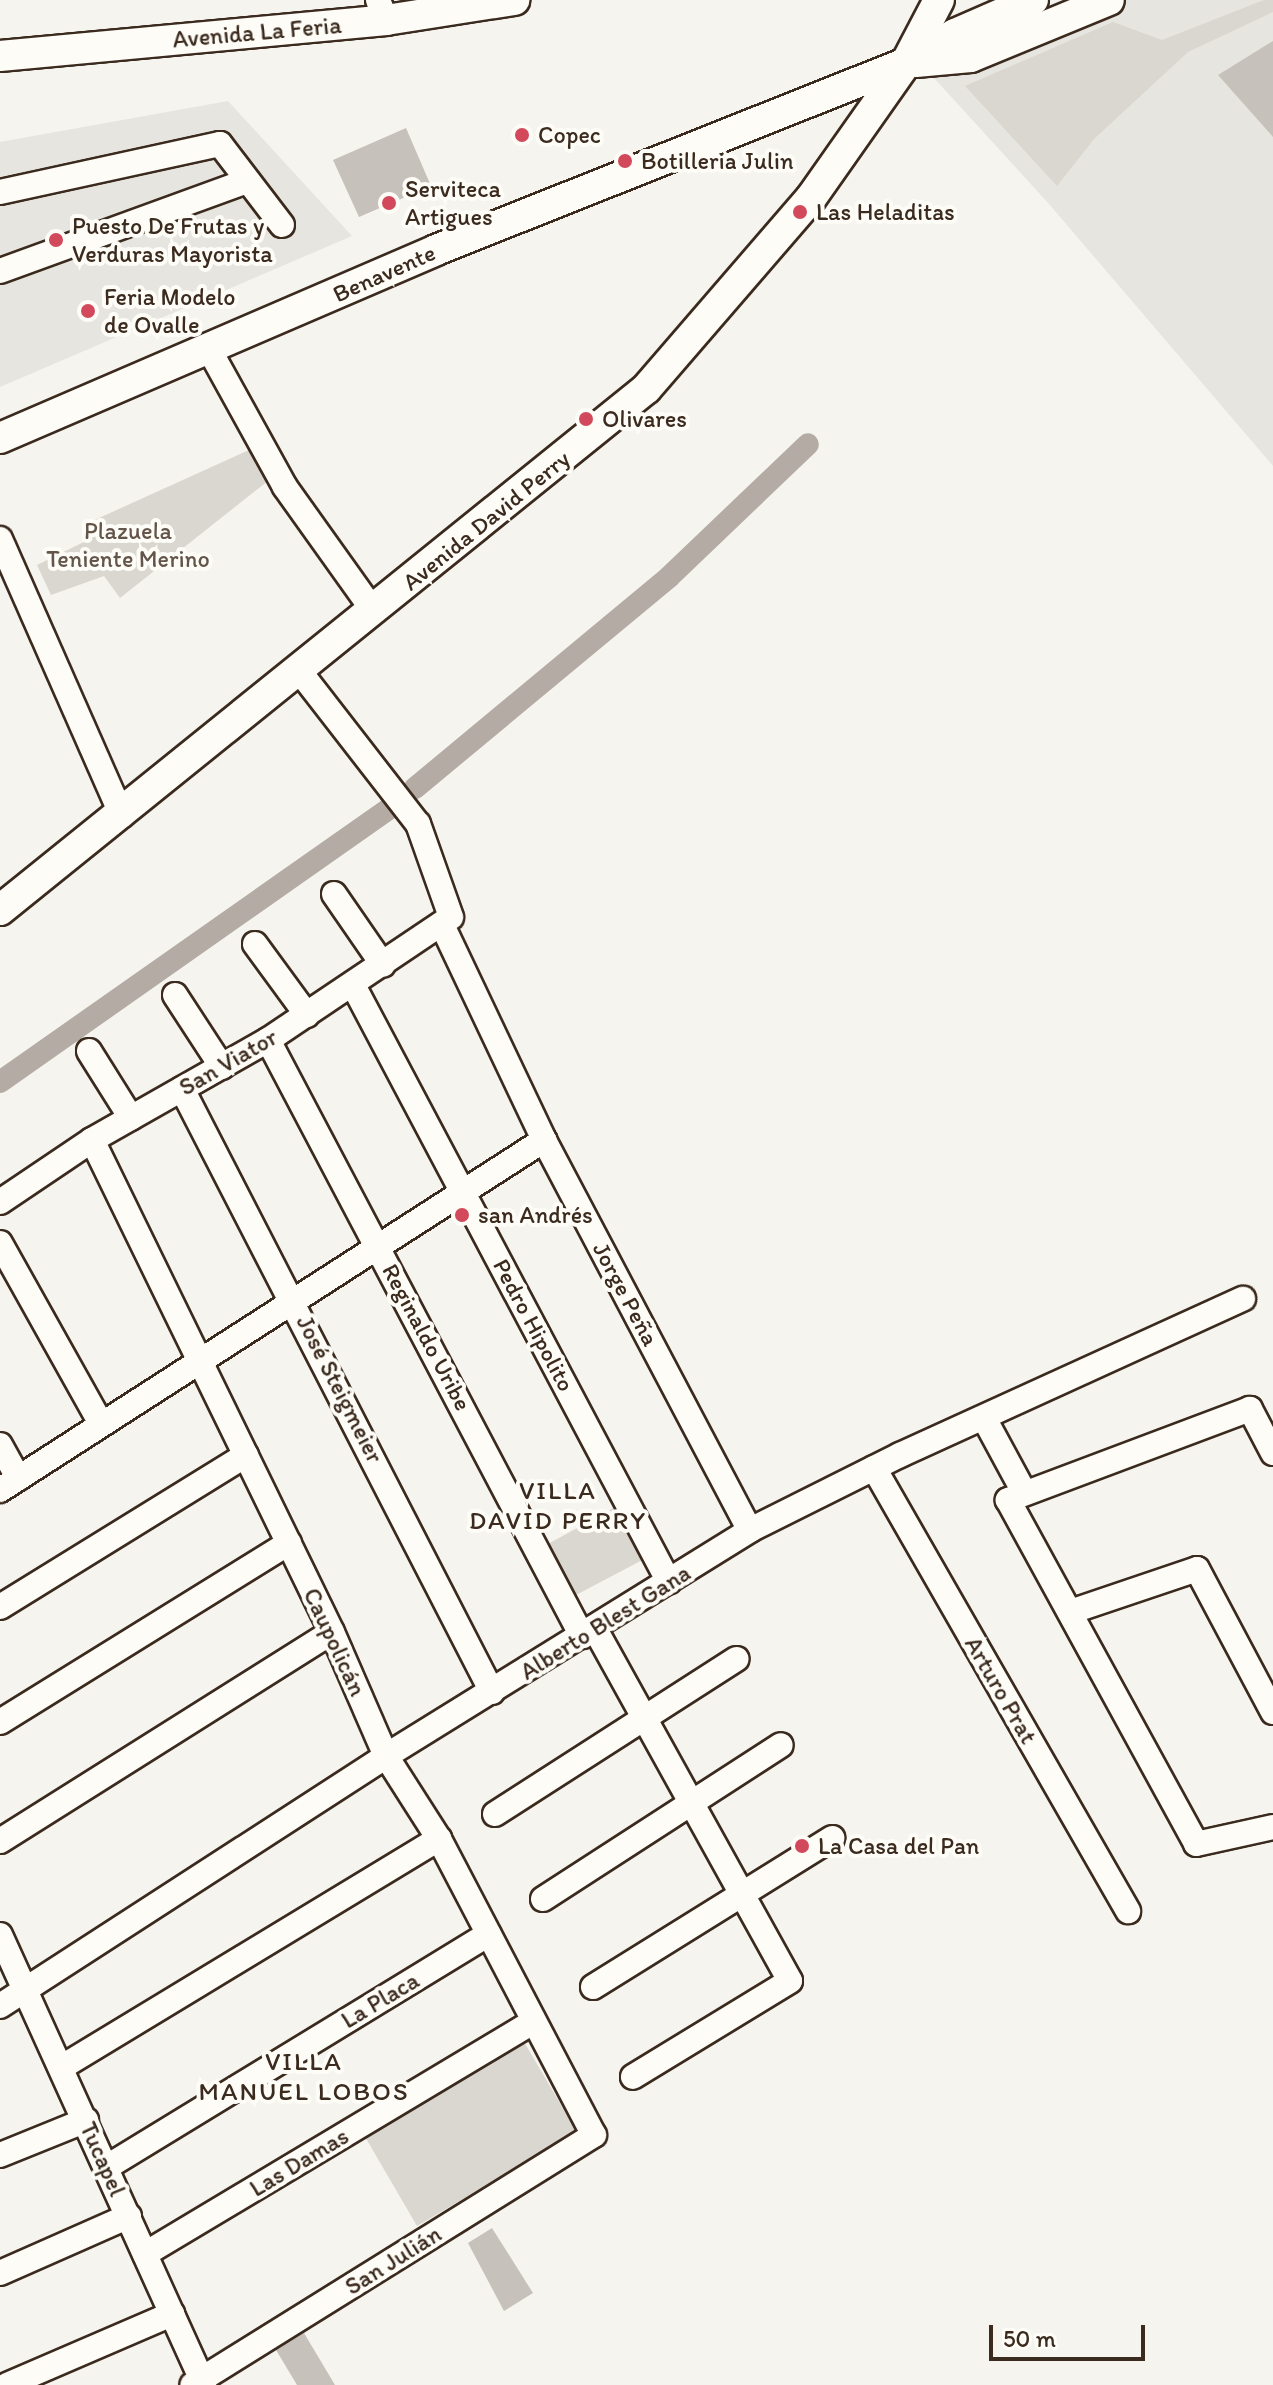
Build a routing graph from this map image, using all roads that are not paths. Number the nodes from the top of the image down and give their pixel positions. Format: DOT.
graph roads {
  1 [pos="514,0"];
  2 [pos="939,0"];
  3 [pos="1033,0"];
  4 [pos="1109,0"];
  5 [pos="382,10"];
  6 [pos="0,56"];
  7 [pos="906,63"];
  8 [pos="244,182"];
  9 [pos="0,192"];
  10 [pos="282,225"];
  11 [pos="0,271"];
  12 [pos="210,351"];
  13 [pos="0,438"];
  14 [pos="0,539"];
  15 [pos="374,612"];
  16 [pos="300,672"];
  17 [pos="122,815"];
  18 [pos="334,894"];
  19 [pos="0,910"];
  20 [pos="447,922"];
  21 [pos="255,944"];
  22 [pos="383,965"];
  23 [pos="353,985"];
  24 [pos="175,995"];
  25 [pos="307,1015"];
  26 [pos="268,1040"];
  27 [pos="89,1051"];
  28 [pos="222,1067"];
  29 [pos="182,1089"];
  30 [pos="131,1118"];
  31 [pos="92,1140"];
  32 [pos="544,1140"];
  33 [pos="464,1191"];
  34 [pos="0,1202"];
  35 [pos="0,1243"];
  36 [pos="379,1246"];
  37 [pos="1243,1299"];
  38 [pos="295,1300"];
  39 [pos="200,1361"];
  40 [pos="984,1418"];
  41 [pos="101,1424"];
  42 [pos="0,1445"];
  43 [pos="1273,1453"];
  44 [pos="246,1455"];
  45 [pos="874,1468"];
  46 [pos="9,1484"];
  47 [pos="1024,1492"];
  48 [pos="750,1530"];
  49 [pos="289,1543"];
  50 [pos="669,1582"];
  51 [pos="0,1607"];
  52 [pos="1070,1612"];
  53 [pos="332,1632"];
  54 [pos="589,1632"];
  55 [pos="736,1659"];
  56 [pos="492,1692"];
  57 [pos="1273,1712"];
  58 [pos="644,1718"];
  59 [pos="0,1722"];
  60 [pos="781,1745"];
  61 [pos="386,1756"];
  62 [pos="691,1803"];
  63 [pos="495,1814"];
  64 [pos="1273,1827"];
  65 [pos="832,1838"];
  66 [pos="439,1839"];
  67 [pos="0,1841"];
  68 [pos="743,1897"];
  69 [pos="543,1899"];
  70 [pos="1128,1911"];
  71 [pos="489,1934"];
  72 [pos="0,1935"];
  73 [pos="593,1987"];
  74 [pos="23,1992"];
  75 [pos="0,2006"];
  76 [pos="534,2021"];
  77 [pos="62,2067"];
  78 [pos="633,2077"];
  79 [pos="86,2120"];
  80 [pos="594,2135"];
  81 [pos="0,2155"];
  82 [pos="107,2167"];
  83 [pos="129,2216"];
  84 [pos="145,2254"];
  85 [pos="0,2273"];
  86 [pos="172,2314"];
  87 [pos="199,2383"];
  88 [pos="7,2385"];
  1 -- 5 [label="main road, Avenida La Feria"];
  2 -- 7 [label="main road, Avenida David Perry"];
  3 -- 7 [label="main road, Benavente"];
  4 -- 7 [label="main road, Benavente"];
  5 -- 6 [label="main road, Avenida La Feria"];
  7 -- 12 [label="main road, Benavente"];
  7 -- 15 [label="main road, Avenida David Perry"];
  8 -- 9 [label="street"];
  8 -- 10 [label="street"];
  8 -- 11 [label="street"];
  12 -- 13 [label="main road, Benavente"];
  12 -- 15 [label="street"];
  14 -- 17 [label="street"];
  15 -- 16 [label="main road, Avenida David Perry"];
  16 -- 17 [label="main road, Avenida David Perry"];
  16 -- 20 [label="street, Jorge Peña"];
  17 -- 19 [label="main road, Avenida David Perry"];
  18 -- 22 [label="street"];
  20 -- 22 [label="street, San Viator"];
  20 -- 32 [label="street, Jorge Peña"];
  21 -- 25 [label="street"];
  22 -- 23 [label="street, San Viator"];
  23 -- 25 [label="street, San Viator"];
  23 -- 33 [label="street, Pedro Hipolito"];
  24 -- 28 [label="street"];
  25 -- 26 [label="street, San Viator"];
  26 -- 28 [label="street, San Viator"];
  26 -- 36 [label="street, Reginaldo Uribe"];
  27 -- 30 [label="street"];
  28 -- 29 [label="street, San Viator"];
  29 -- 30 [label="street, San Viator"];
  29 -- 38 [label="street, José Steigmeier"];
  30 -- 31 [label="street, San Viator"];
  31 -- 34 [label="street, San Viator"];
  31 -- 39 [label="street, Caupolicán"];
  32 -- 33 [label="street"];
  32 -- 48 [label="street, Jorge Peña"];
  33 -- 36 [label="street"];
  33 -- 50 [label="street, Pedro Hipolito"];
  35 -- 41 [label="street"];
  36 -- 38 [label="street"];
  36 -- 54 [label="street, Reginaldo Uribe"];
  37 -- 40 [label="street, Alberto Blest Gana"];
  38 -- 39 [label="street"];
  38 -- 56 [label="street, José Steigmeier"];
  39 -- 41 [label="street"];
  39 -- 44 [label="street, Caupolicán"];
  40 -- 45 [label="street, Alberto Blest Gana"];
  40 -- 47 [label="street"];
  41 -- 46 [label="street"];
  42 -- 46 [label="street"];
  43 -- 47 [label="street"];
  44 -- 49 [label="street, Caupolicán"];
  44 -- 51 [label="street"];
  45 -- 48 [label="street, Alberto Blest Gana"];
  45 -- 70 [label="street, Arturo Prat"];
  47 -- 52 [label="street"];
  48 -- 50 [label="street, Alberto Blest Gana"];
  49 -- 53 [label="street, Caupolicán"];
  49 -- 59 [label="street"];
  50 -- 54 [label="street, Alberto Blest Gana"];
  52 -- 57 [label="street"];
  52 -- 64 [label="street"];
  53 -- 61 [label="street, Caupolicán"];
  53 -- 67 [label="street"];
  54 -- 56 [label="street, Alberto Blest Gana"];
  54 -- 58 [label="street, Reginaldo Uribe"];
  55 -- 58 [label="street"];
  56 -- 61 [label="street, Alberto Blest Gana"];
  58 -- 62 [label="street, Reginaldo Uribe"];
  58 -- 63 [label="street"];
  60 -- 62 [label="street"];
  61 -- 66 [label="street, Caupolicán"];
  61 -- 74 [label="street, Alberto Blest Gana"];
  62 -- 68 [label="street, Reginaldo Uribe"];
  62 -- 69 [label="street"];
  65 -- 68 [label="street"];
  66 -- 71 [label="street, Caupolicán"];
  66 -- 77 [label="street"];
  68 -- 73 [label="street"];
  68 -- 78 [label="street, Reginaldo Uribe"];
  71 -- 76 [label="street, Caupolicán"];
  71 -- 82 [label="street, La Placa"];
  72 -- 74 [label="street, Tucapel"];
  74 -- 75 [label="street, Alberto Blest Gana"];
  74 -- 77 [label="street, Tucapel"];
  76 -- 80 [label="street, Caupolicán"];
  76 -- 84 [label="street, Las Damas"];
  77 -- 79 [label="street, Tucapel"];
  79 -- 81 [label="street"];
  79 -- 82 [label="street, Tucapel"];
  80 -- 87 [label="street, San Julián"];
  82 -- 83 [label="street, Tucapel"];
  83 -- 84 [label="street, Tucapel"];
  83 -- 85 [label="street"];
  84 -- 86 [label="street, Tucapel"];
  86 -- 87 [label="street, Tucapel"];
  86 -- 88 [label="street"];
}
